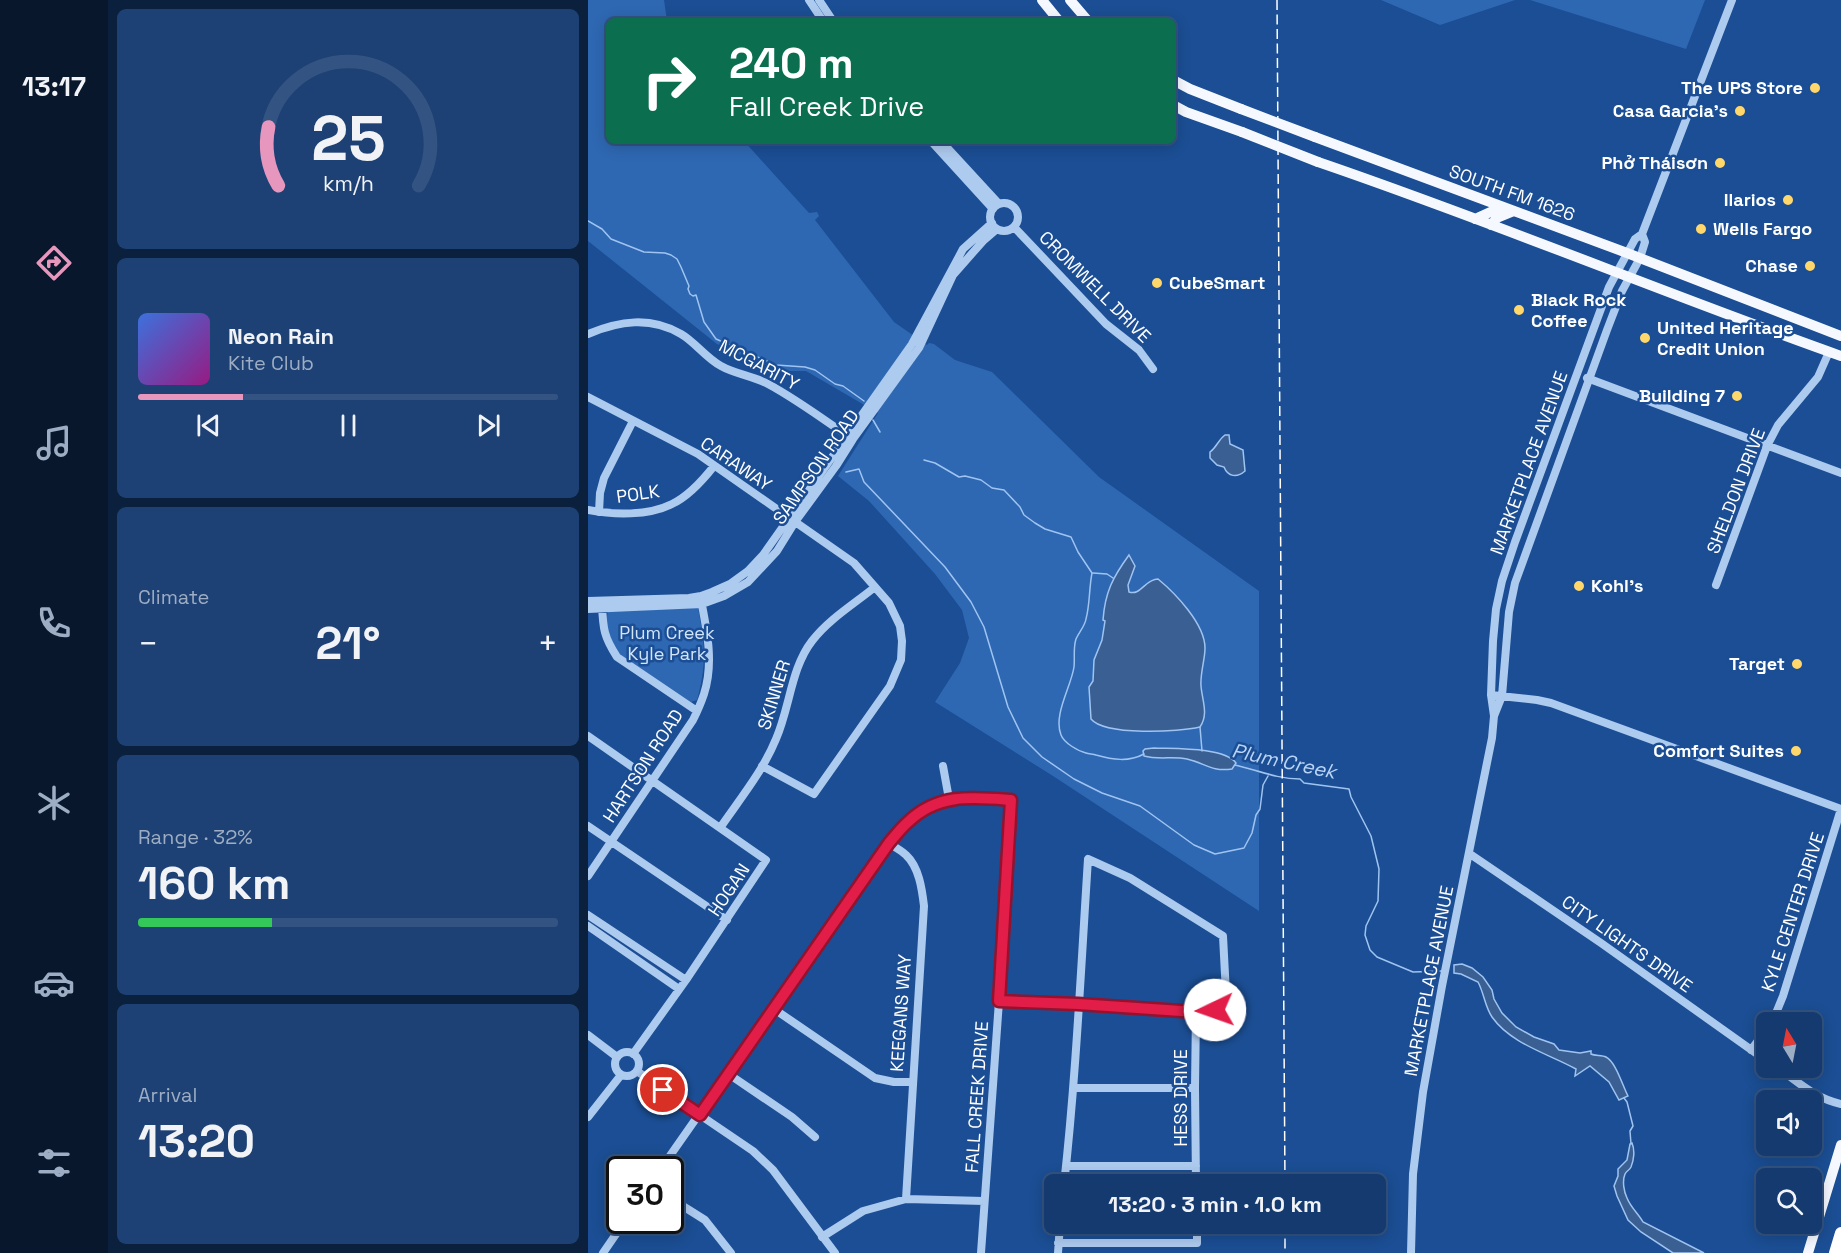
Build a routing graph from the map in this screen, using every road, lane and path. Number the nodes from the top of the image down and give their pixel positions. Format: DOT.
graph roads {
  1 [pos="809,0"];
  2 [pos="819,0"];
  3 [pos="1042,0"];
  4 [pos="1070,0"];
  5 [pos="1732,0"];
  6 [pos="821,18"];
  7 [pos="831,18"];
  8 [pos="1057,18"];
  9 [pos="1085,18"];
  10 [pos="1176,82"];
  11 [pos="1176,107"];
  12 [pos="934,144"];
  13 [pos="944,144"];
  14 [pos="1500,206"];
  15 [pos="996,207"];
  16 [pos="1514,211"];
  17 [pos="1475,219"];
  18 [pos="1491,225"];
  19 [pos="994,226"];
  20 [pos="1014,227"];
  21 [pos="1642,234"];
  22 [pos="1627,253"];
  23 [pos="1640,258"];
  24 [pos="1616,273"];
  25 [pos="1629,278"];
  26 [pos="588,334"];
  27 [pos="1840,337"];
  28 [pos="1802,342"];
  29 [pos="1829,351"];
  30 [pos="1841,356"];
  31 [pos="1153,369"];
  32 [pos="1578,375"];
  33 [pos="1590,380"];
  34 [pos="588,397"];
  35 [pos="633,421"];
  36 [pos="850,437"];
  37 [pos="1767,446"];
  38 [pos="714,466"];
  39 [pos="1841,473"];
  40 [pos="588,510"];
  41 [pos="599,512"];
  42 [pos="792,520"];
  43 [pos="1716,585"];
  44 [pos="875,587"];
  45 [pos="701,600"];
  46 [pos="588,601"];
  47 [pos="602,604"];
  48 [pos="588,609"];
  49 [pos="1491,695"];
  50 [pos="1502,696"];
  51 [pos="697,711"];
  52 [pos="1494,716"];
  53 [pos="588,736"];
  54 [pos="762,766"];
  55 [pos="943,766"];
  56 [pos="652,781"];
  57 [pos="949,799"];
  58 [pos="1841,809"];
  59 [pos="588,826"];
  60 [pos="720,828"];
  61 [pos="611,842"];
  62 [pos="889,843"];
  63 [pos="1470,854"];
  64 [pos="588,876"];
  65 [pos="588,915"];
  66 [pos="727,920"];
  67 [pos="588,926"];
  68 [pos="686,980"];
  69 [pos="679,989"];
  70 [pos="999,1001"];
  71 [pos="1078,1004"];
  72 [pos="774,1009"];
  73 [pos="1196,1012"];
  74 [pos="1776,1012"];
  75 [pos="588,1035"];
  76 [pos="1756,1043"];
  77 [pos="1751,1050"];
  78 [pos="1756,1053"];
  79 [pos="633,1054"];
  80 [pos="617,1057"];
  81 [pos="637,1071"];
  82 [pos="728,1073"];
  83 [pos="621,1075"];
  84 [pos="1791,1078"];
  85 [pos="912,1082"];
  86 [pos="1073,1088"];
  87 [pos="1195,1088"];
  88 [pos="1841,1104"];
  89 [pos="700,1115"];
  90 [pos="588,1117"];
  91 [pos="815,1137"];
  92 [pos="1841,1145"];
  93 [pos="670,1156"];
  94 [pos="1066,1166"];
  95 [pos="1196,1166"];
  96 [pos="1066,1174"];
  97 [pos="1196,1174"];
  98 [pos="906,1199"];
  99 [pos="984,1201"];
  100 [pos="684,1207"];
  101 [pos="1841,1233"];
  102 [pos="617,1234"];
  103 [pos="1059,1234"];
  104 [pos="1197,1234"];
  105 [pos="822,1237"];
  106 [pos="1058,1243"];
  107 [pos="1151,1243"];
  108 [pos="606,1252"];
  109 [pos="731,1253"];
  110 [pos="835,1253"];
  111 [pos="981,1253"];
  112 [pos="1058,1253"];
  113 [pos="1151,1253"];
  114 [pos="1412,1253"];
  115 [pos="1808,1253"];
  116 [pos="1835,1253"];
  1 -- 6 [label="street"];
  2 -- 7 [label="street"];
  3 -- 8 [label="main road"];
  4 -- 9 [label="main road"];
  5 -- 21 [label="street, MARKETPLACE AVENUE"];
  10 -- 14 [label="main road, SOUTH FM 1626, bridge"];
  11 -- 17 [label="main road, SOUTH FM 1626, bridge"];
  12 -- 15 [label="street"];
  13 -- 15 [label="street"];
  14 -- 16 [label="main road, SOUTH FM 1626"];
  14 -- 17 [label="main road"];
  15 -- 19 [label="street"];
  15 -- 20 [label="street"];
  16 -- 18 [label="main road"];
  16 -- 22 [label="main road, SOUTH FM 1626"];
  17 -- 18 [label="main road, SOUTH FM 1626"];
  18 -- 24 [label="main road, SOUTH FM 1626"];
  19 -- 20 [label="street"];
  19 -- 36 [label="street, SAMPSON ROAD"];
  20 -- 31 [label="street, CROMWELL DRIVE"];
  21 -- 22 [label="street, MARKETPLACE AVENUE"];
  21 -- 23 [label="street, MARKETPLACE AVENUE"];
  22 -- 23 [label="main road, SOUTH FM 1626"];
  22 -- 24 [label="street, MARKETPLACE AVENUE"];
  23 -- 25 [label="street, MARKETPLACE AVENUE"];
  23 -- 27 [label="main road, SOUTH FM 1626"];
  24 -- 25 [label="main road, SOUTH FM 1626"];
  24 -- 32 [label="street, MARKETPLACE AVENUE"];
  25 -- 28 [label="main road, SOUTH FM 1626"];
  25 -- 33 [label="street, MARKETPLACE AVENUE"];
  26 -- 36 [label="street, MCGARITY"];
  27 -- 28 [label="main road"];
  27 -- 29 [label="main road"];
  28 -- 29 [label="main road, SOUTH FM 1626"];
  29 -- 30 [label="main road, SOUTH FM 1626"];
  29 -- 37 [label="street, SHELDON DRIVE"];
  32 -- 33 [label="street"];
  32 -- 49 [label="street, MARKETPLACE AVENUE"];
  33 -- 37 [label="street"];
  33 -- 50 [label="street, MARKETPLACE AVENUE"];
  34 -- 35 [label="street, CARAWAY"];
  35 -- 38 [label="street, CARAWAY"];
  35 -- 41 [label="street"];
  36 -- 42 [label="street, SAMPSON ROAD"];
  37 -- 39 [label="street"];
  37 -- 43 [label="street, SHELDON DRIVE"];
  38 -- 41 [label="street, POLK"];
  38 -- 42 [label="street, CARAWAY"];
  40 -- 41 [label="street, POLK"];
  42 -- 44 [label="street, CARAWAY"];
  42 -- 45 [label="street, SAMPSON ROAD"];
  44 -- 54 [label="street, SKINNER"];
  44 -- 54 [label="street, CARAWAY"];
  45 -- 47 [label="street, SAMPSON ROAD"];
  45 -- 51 [label="street, HARTSON ROAD"];
  46 -- 47 [label="street, SAMPSON ROAD"];
  47 -- 48 [label="street, SAMPSON ROAD"];
  47 -- 51 [label="street"];
  49 -- 50 [label="street"];
  49 -- 52 [label="street, MARKETPLACE AVENUE"];
  50 -- 52 [label="street, MARKETPLACE AVENUE"];
  50 -- 58 [label="street"];
  51 -- 56 [label="street, HARTSON ROAD"];
  52 -- 63 [label="street, MARKETPLACE AVENUE"];
  53 -- 56 [label="street, HOGAN"];
  54 -- 60 [label="street, SKINNER"];
  55 -- 57 [label="street"];
  56 -- 60 [label="street, HOGAN"];
  56 -- 61 [label="street, HARTSON ROAD"];
  57 -- 62 [label="street"];
  57 -- 70 [label="street, FALL CREEK DRIVE"];
  58 -- 74 [label="street, KYLE CENTER DRIVE"];
  59 -- 61 [label="street"];
  60 -- 66 [label="street, HOGAN"];
  61 -- 64 [label="street, HARTSON ROAD"];
  61 -- 66 [label="street"];
  62 -- 72 [label="street"];
  62 -- 85 [label="street, KEEGANS WAY"];
  63 -- 77 [label="street, CITY LIGHTS DRIVE"];
  63 -- 114 [label="street, MARKETPLACE AVENUE"];
  65 -- 68 [label="street"];
  66 -- 68 [label="street, HOGAN"];
  67 -- 69 [label="street"];
  68 -- 69 [label="street, HOGAN"];
  69 -- 79 [label="street, HOGAN"];
  70 -- 71 [label="street"];
  70 -- 99 [label="street, FALL CREEK DRIVE"];
  71 -- 73 [label="street"];
  71 -- 73 [label="street"];
  71 -- 86 [label="street"];
  72 -- 82 [label="street"];
  72 -- 85 [label="street"];
  73 -- 87 [label="street, HESS DRIVE"];
  75 -- 80 [label="street"];
  76 -- 77 [label="street"];
  77 -- 78 [label="street, CITY LIGHTS DRIVE"];
  79 -- 80 [label="street"];
  79 -- 81 [label="street"];
  80 -- 83 [label="street"];
  81 -- 83 [label="street"];
  81 -- 89 [label="street"];
  82 -- 89 [label="street"];
  82 -- 91 [label="street"];
  83 -- 90 [label="street"];
  84 -- 88 [label="street"];
  85 -- 98 [label="street, KEEGANS WAY"];
  86 -- 87 [label="street"];
  86 -- 94 [label="street"];
  87 -- 95 [label="street, HESS DRIVE"];
  89 -- 93 [label="street"];
  89 -- 105 [label="street"];
  92 -- 115 [label="main road"];
  94 -- 95 [label="street"];
  94 -- 96 [label="street"];
  95 -- 97 [label="street, HESS DRIVE"];
  98 -- 99 [label="street"];
  98 -- 105 [label="street"];
  99 -- 111 [label="street, FALL CREEK DRIVE"];
  100 -- 109 [label="street"];
  101 -- 116 [label="highway"];
  102 -- 108 [label="street"];
  103 -- 106 [label="street"];
  104 -- 107 [label="street"];
  105 -- 110 [label="street"];
  106 -- 107 [label="street"];
  106 -- 112 [label="street"];
  107 -- 113 [label="street"];
}
